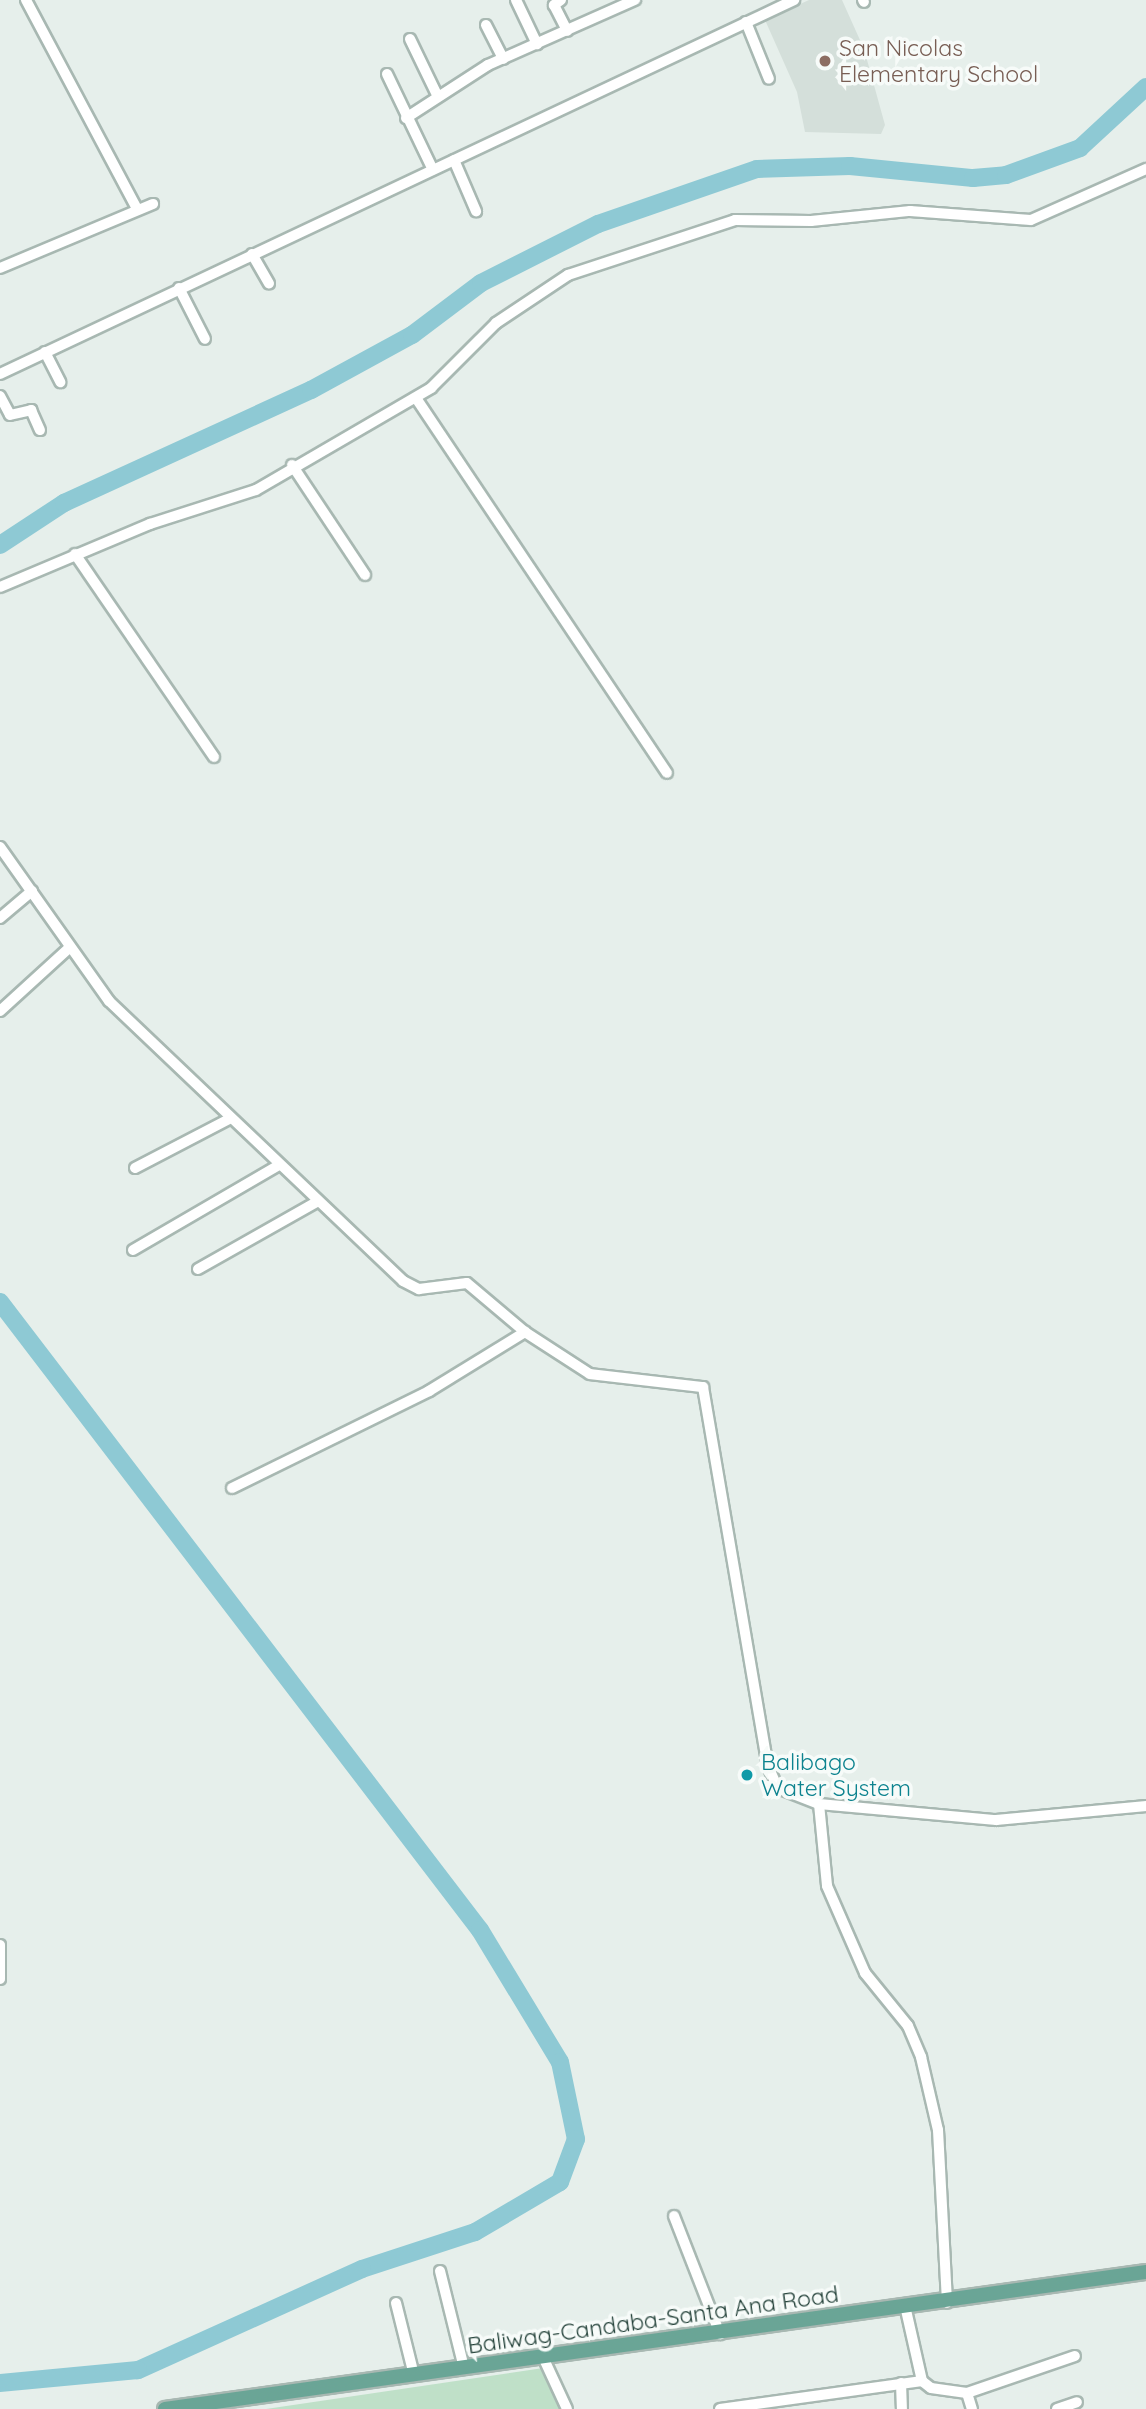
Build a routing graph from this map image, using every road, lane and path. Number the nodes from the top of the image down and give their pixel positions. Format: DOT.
graph roads {
  1 [pos="26,0"];
  2 [pos="516,0"];
  3 [pos="561,0"];
  4 [pos="635,0"];
  5 [pos="794,0"];
  6 [pos="746,22"];
  7 [pos="486,24"];
  8 [pos="567,31"];
  9 [pos="410,39"];
  10 [pos="537,44"];
  11 [pos="503,59"];
  12 [pos="387,74"];
  13 [pos="769,79"];
  14 [pos="438,97"];
  15 [pos="406,118"];
  16 [pos="454,160"];
  17 [pos="1146,169"];
  18 [pos="433,170"];
  19 [pos="153,204"];
  20 [pos="137,208"];
  21 [pos="476,211"];
  22 [pos="252,254"];
  23 [pos="0,268"];
  24 [pos="269,284"];
  25 [pos="179,288"];
  26 [pos="205,339"];
  27 [pos="46,352"];
  28 [pos="0,374"];
  29 [pos="60,382"];
  30 [pos="0,396"];
  31 [pos="416,398"];
  32 [pos="40,430"];
  33 [pos="292,465"];
  34 [pos="75,554"];
  35 [pos="365,575"];
  36 [pos="0,587"];
  37 [pos="214,757"];
  38 [pos="667,773"];
  39 [pos="0,847"];
  40 [pos="32,891"];
  41 [pos="0,918"];
  42 [pos="70,947"];
  43 [pos="0,1011"];
  44 [pos="231,1118"];
  45 [pos="279,1165"];
  46 [pos="135,1168"];
  47 [pos="318,1201"];
  48 [pos="133,1250"];
  49 [pos="198,1269"];
  50 [pos="524,1332"];
  51 [pos="232,1488"];
  52 [pos="819,1804"];
  53 [pos="1146,1806"];
  54 [pos="0,1945"];
  55 [pos="0,1979"];
  56 [pos="674,2216"];
  57 [pos="440,2271"];
  58 [pos="1146,2272"];
  59 [pos="396,2303"];
  60 [pos="947,2304"];
  61 [pos="906,2310"];
  62 [pos="720,2334"];
  63 [pos="1075,2356"];
  64 [pos="543,2357"];
  65 [pos="464,2368"];
  66 [pos="414,2375"];
  67 [pos="922,2381"];
  68 [pos="901,2383"];
  69 [pos="967,2393"];
  70 [pos="1077,2402"];
  71 [pos="769,2405"];
  72 [pos="165,2409"];
  73 [pos="567,2409"];
  74 [pos="720,2409"];
  75 [pos="902,2409"];
  76 [pos="972,2409"];
  77 [pos="1057,2409"];
  1 -- 20 [label="street"];
  2 -- 10 [label="street"];
  3 -- 8 [label="street"];
  4 -- 8 [label="street"];
  5 -- 6 [label="street"];
  6 -- 13 [label="street"];
  6 -- 16 [label="street"];
  7 -- 11 [label="street"];
  8 -- 10 [label="street"];
  9 -- 14 [label="street"];
  10 -- 11 [label="street"];
  11 -- 14 [label="street"];
  12 -- 15 [label="street"];
  14 -- 15 [label="street"];
  15 -- 18 [label="street"];
  16 -- 18 [label="street"];
  16 -- 21 [label="street"];
  17 -- 31 [label="street"];
  18 -- 22 [label="street"];
  19 -- 20 [label="street"];
  20 -- 23 [label="street"];
  22 -- 24 [label="street"];
  22 -- 25 [label="street"];
  25 -- 26 [label="street"];
  25 -- 27 [label="street"];
  27 -- 28 [label="street"];
  27 -- 29 [label="street"];
  30 -- 32 [label="street"];
  31 -- 33 [label="street"];
  31 -- 38 [label="street"];
  33 -- 34 [label="street"];
  33 -- 35 [label="street"];
  34 -- 36 [label="street"];
  34 -- 37 [label="street"];
  39 -- 40 [label="street"];
  40 -- 41 [label="street"];
  40 -- 42 [label="street"];
  42 -- 43 [label="street"];
  42 -- 44 [label="street"];
  44 -- 45 [label="street"];
  44 -- 46 [label="street"];
  45 -- 47 [label="street"];
  45 -- 48 [label="street"];
  47 -- 49 [label="street"];
  47 -- 50 [label="street"];
  50 -- 51 [label="street"];
  50 -- 52 [label="street"];
  52 -- 53 [label="street"];
  52 -- 60 [label="street"];
  54 -- 55 [label="street"];
  56 -- 62 [label="street"];
  57 -- 65 [label="street"];
  58 -- 60 [label="main road, Baliwag-Candaba-Santa Ana Road"];
  59 -- 66 [label="street"];
  60 -- 61 [label="main road, Baliwag-Candaba-Santa Ana Road"];
  61 -- 62 [label="main road, Baliwag-Candaba-Santa Ana Road"];
  61 -- 67 [label="street"];
  62 -- 64 [label="main road, Baliwag-Candaba-Santa Ana Road"];
  63 -- 69 [label="street"];
  64 -- 65 [label="main road, Baliwag-Candaba-Santa Ana Road"];
  64 -- 73 [label="street"];
  65 -- 66 [label="main road, Baliwag-Candaba-Santa Ana Road"];
  66 -- 72 [label="main road, Baliwag-Candaba-Santa Ana Road"];
  67 -- 68 [label="street"];
  67 -- 69 [label="street"];
  68 -- 71 [label="street"];
  68 -- 75 [label="street"];
  69 -- 76 [label="street"];
  70 -- 77 [label="street"];
  71 -- 74 [label="street"];
}
